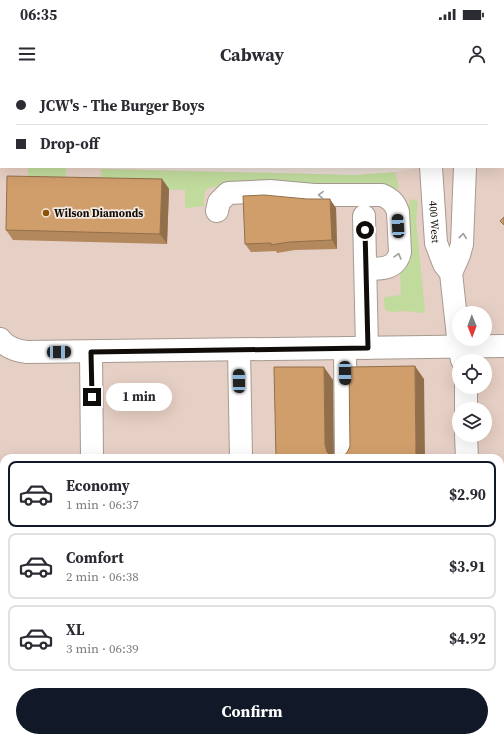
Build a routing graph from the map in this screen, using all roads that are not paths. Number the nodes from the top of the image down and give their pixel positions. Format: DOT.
graph roads {
  1 [pos="431,168"];
  2 [pos="465,168"];
  3 [pos="217,211"];
  4 [pos="364,216"];
  5 [pos="366,270"];
  6 [pos="451,273"];
  7 [pos="0,339"];
  8 [pos="504,346"];
  9 [pos="345,348"];
  10 [pos="368,348"];
  11 [pos="239,350"];
  12 [pos="91,352"];
  13 [pos="460,354"];
  14 [pos="466,442"];
  15 [pos="92,454"];
  16 [pos="241,454"];
  17 [pos="346,454"];
  18 [pos="467,454"];
  1 -- 6 [label="street, 400 West"];
  6 -- 2 [label="street, one-way"];
  5 -- 3 [label="street, one-way"];
  4 -- 5 [label="street"];
  5 -- 10 [label="street"];
  6 -- 13 [label="street, 400 West"];
  7 -- 12 [label="street"];
  8 -- 13 [label="street"];
  9 -- 10 [label="street"];
  9 -- 11 [label="street"];
  9 -- 17 [label="street"];
  10 -- 13 [label="street"];
  11 -- 12 [label="street"];
  11 -- 16 [label="street"];
  12 -- 15 [label="street"];
  14 -- 18 [label="street"];
}
